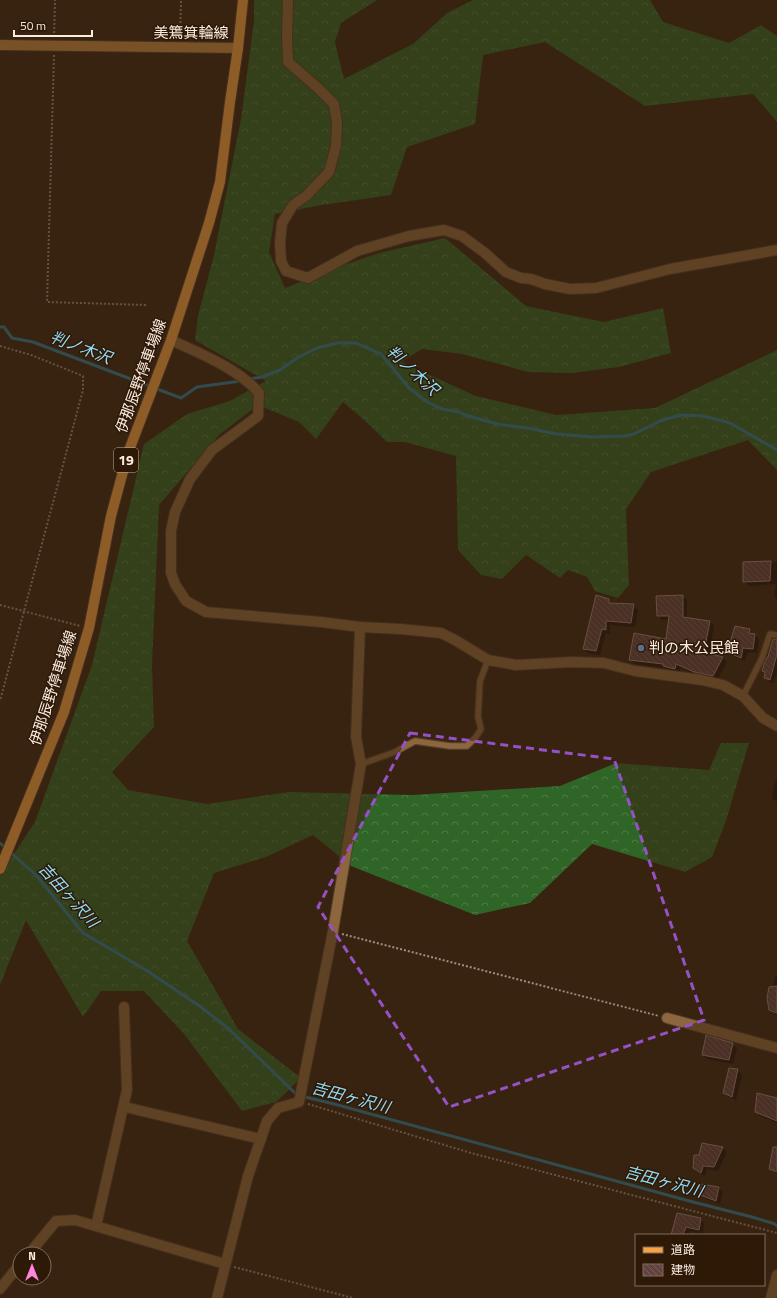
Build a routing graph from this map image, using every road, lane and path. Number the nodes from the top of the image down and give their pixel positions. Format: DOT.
graph roads {
  1 [pos="55,0"];
  2 [pos="181,0"];
  3 [pos="243,0"];
  4 [pos="288,0"];
  5 [pos="0,45"];
  6 [pos="54,46"];
  7 [pos="180,48"];
  8 [pos="238,48"];
  9 [pos="777,250"];
  10 [pos="146,305"];
  11 [pos="171,340"];
  12 [pos="0,346"];
  13 [pos="0,605"];
  14 [pos="25,612"];
  15 [pos="360,627"];
  16 [pos="89,628"];
  17 [pos="777,635"];
  18 [pos="488,660"];
  19 [pos="743,696"];
  20 [pos="0,701"];
  21 [pos="777,726"];
  22 [pos="361,764"];
  23 [pos="0,870"];
  24 [pos="333,931"];
  25 [pos="124,1008"];
  26 [pos="667,1018"];
  27 [pos="777,1048"];
  28 [pos="299,1102"];
  29 [pos="129,1108"];
  30 [pos="261,1139"];
  31 [pos="96,1226"];
  32 [pos="777,1233"];
  33 [pos="36,1246"];
  34 [pos="225,1264"];
  35 [pos="12,1274"];
  36 [pos="777,1276"];
  37 [pos="0,1289"];
  38 [pos="217,1298"];
  39 [pos="354,1298"];
  40 [pos="771,1298"];
  1 -- 6 [label="path"];
  2 -- 7 [label="path"];
  3 -- 8 [label="main road, 伊那辰野停車場線 / 19"];
  4 -- 9 [label="street"];
  5 -- 6 [label="main road, 美篶箕輪線"];
  6 -- 7 [label="main road, 美篶箕輪線"];
  6 -- 10 [label="path"];
  7 -- 8 [label="main road, 美篶箕輪線"];
  8 -- 11 [label="main road, 伊那辰野停車場線 / 19"];
  11 -- 15 [label="street"];
  11 -- 16 [label="main road, 伊那辰野停車場線 / 19"];
  12 -- 14 [label="path"];
  13 -- 14 [label="path"];
  14 -- 16 [label="path"];
  14 -- 20 [label="path"];
  15 -- 18 [label="street"];
  15 -- 22 [label="street"];
  16 -- 23 [label="main road, 伊那辰野停車場線 / 19"];
  17 -- 19 [label="lane"];
  18 -- 19 [label="street"];
  18 -- 22 [label="lane"];
  19 -- 21 [label="street"];
  22 -- 24 [label="street"];
  24 -- 26 [label="path"];
  24 -- 28 [label="street"];
  25 -- 31 [label="street"];
  26 -- 27 [label="street"];
  28 -- 30 [label="street"];
  28 -- 32 [label="path"];
  29 -- 30 [label="street"];
  30 -- 34 [label="street"];
  31 -- 33 [label="street"];
  31 -- 34 [label="street"];
  34 -- 38 [label="street"];
  34 -- 39 [label="path"];
  35 -- 37 [label="street"];
  36 -- 40 [label="street"];
}
